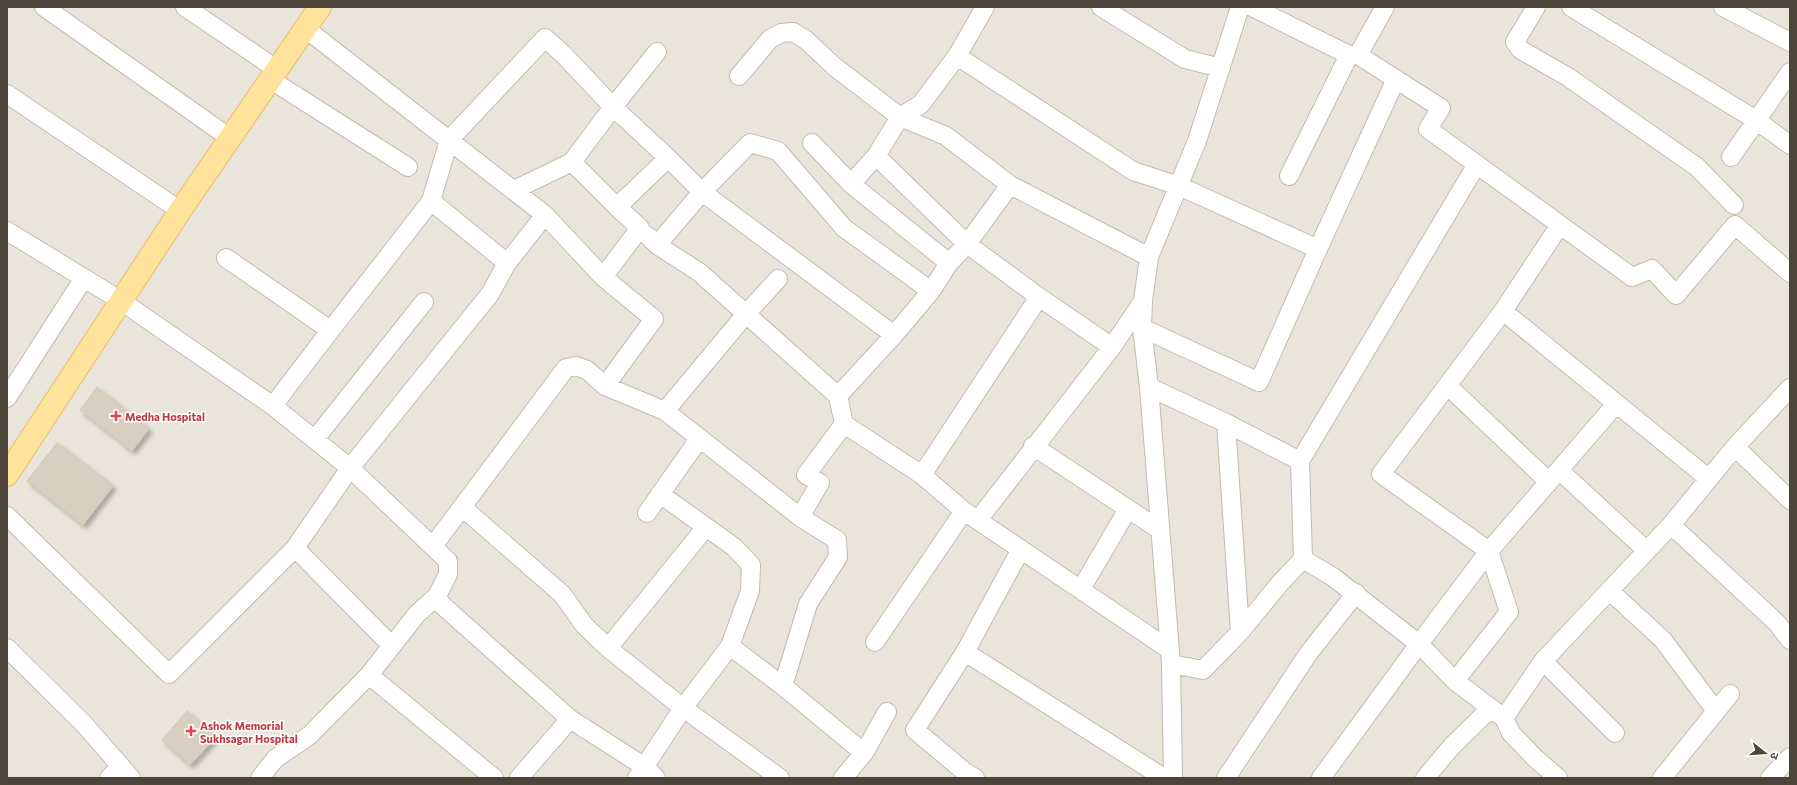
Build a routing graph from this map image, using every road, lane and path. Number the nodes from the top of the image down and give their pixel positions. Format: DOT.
graph roads {
  1 [pos="44,7"];
  2 [pos="185,7"];
  3 [pos="304,7"];
  4 [pos="320,7"];
  5 [pos="985,7"];
  6 [pos="1101,7"];
  7 [pos="1240,7"];
  8 [pos="1252,7"];
  9 [pos="1385,7"];
  10 [pos="1536,7"];
  11 [pos="1571,7"];
  12 [pos="1723,7"];
  13 [pos="306,29"];
  14 [pos="1790,42"];
  15 [pos="657,52"];
  16 [pos="1353,55"];
  17 [pos="957,56"];
  18 [pos="1221,68"];
  19 [pos="268,71"];
  20 [pos="1790,72"];
  21 [pos="739,76"];
  22 [pos="1396,79"];
  23 [pos="7,94"];
  24 [pos="921,104"];
  25 [pos="614,107"];
  26 [pos="900,117"];
  27 [pos="1756,120"];
  28 [pos="230,123"];
  29 [pos="946,136"];
  30 [pos="449,140"];
  31 [pos="812,143"];
  32 [pos="1790,145"];
  33 [pos="876,156"];
  34 [pos="1731,157"];
  35 [pos="668,158"];
  36 [pos="572,162"];
  37 [pos="1477,164"];
  38 [pos="408,167"];
  39 [pos="1289,176"];
  40 [pos="850,184"];
  41 [pos="1010,185"];
  42 [pos="1179,186"];
  43 [pos="514,190"];
  44 [pos="702,192"];
  45 [pos="431,201"];
  46 [pos="169,203"];
  47 [pos="1734,205"];
  48 [pos="617,207"];
  49 [pos="546,215"];
  50 [pos="1560,225"];
  51 [pos="640,228"];
  52 [pos="7,231"];
  53 [pos="966,244"];
  54 [pos="657,245"];
  55 [pos="1318,249"];
  56 [pos="1149,257"];
  57 [pos="226,258"];
  58 [pos="506,263"];
  59 [pos="949,263"];
  60 [pos="1790,273"];
  61 [pos="603,277"];
  62 [pos="84,278"];
  63 [pos="778,279"];
  64 [pos="931,291"];
  65 [pos="115,297"];
  66 [pos="1039,297"];
  67 [pos="1143,301"];
  68 [pos="424,302"];
  69 [pos="1503,311"];
  70 [pos="746,314"];
  71 [pos="1142,328"];
  72 [pos="330,330"];
  73 [pos="894,335"];
  74 [pos="1112,347"];
  75 [pos="605,386"];
  76 [pos="1149,386"];
  77 [pos="1448,386"];
  78 [pos="1790,388"];
  79 [pos="838,396"];
  80 [pos="7,398"];
  81 [pos="1616,404"];
  82 [pos="273,406"];
  83 [pos="665,411"];
  84 [pos="1226,423"];
  85 [pos="844,424"];
  86 [pos="699,438"];
  87 [pos="315,439"];
  88 [pos="1033,446"];
  89 [pos="1735,447"];
  90 [pos="7,450"];
  91 [pos="1300,461"];
  92 [pos="350,468"];
  93 [pos="7,475"];
  94 [pos="922,475"];
  95 [pos="1554,476"];
  96 [pos="1709,480"];
  97 [pos="660,494"];
  98 [pos="1790,500"];
  99 [pos="462,507"];
  100 [pos="1128,509"];
  101 [pos="647,513"];
  102 [pos="971,515"];
  103 [pos="7,516"];
  104 [pos="800,517"];
  105 [pos="1670,526"];
  106 [pos="706,527"];
  107 [pos="1160,530"];
  108 [pos="433,546"];
  109 [pos="295,548"];
  110 [pos="1021,549"];
  111 [pos="1489,551"];
  112 [pos="1647,551"];
  113 [pos="1303,559"];
  114 [pos="1081,589"];
  115 [pos="1610,591"];
  116 [pos="1356,593"];
  117 [pos="437,596"];
  118 [pos="1240,632"];
  119 [pos="1790,640"];
  120 [pos="875,642"];
  121 [pos="1419,644"];
  122 [pos="392,646"];
  123 [pos="730,646"];
  124 [pos="608,648"];
  125 [pos="965,652"];
  126 [pos="1171,657"];
  127 [pos="11,659"];
  128 [pos="1543,661"];
  129 [pos="369,675"];
  130 [pos="1455,681"];
  131 [pos="783,686"];
  132 [pos="1730,694"];
  133 [pos="683,708"];
  134 [pos="1715,710"];
  135 [pos="887,712"];
  136 [pos="1497,713"];
  137 [pos="570,719"];
  138 [pos="1615,733"];
  139 [pos="864,752"];
  140 [pos="1790,757"];
  141 [pos="120,774"];
  142 [pos="646,774"];
  143 [pos="967,776"];
  144 [pos="260,778"];
  145 [pos="494,778"];
  146 [pos="519,778"];
  147 [pos="780,778"];
  148 [pos="843,778"];
  149 [pos="1164,778"];
  150 [pos="1173,778"];
  151 [pos="1226,778"];
  152 [pos="1321,778"];
  153 [pos="1425,778"];
  154 [pos="1558,778"];
  155 [pos="1662,778"];
  156 [pos="1770,778"];
  1 -- 28 [label="street"];
  2 -- 19 [label="street"];
  3 -- 19 [label="main road"];
  4 -- 13 [label="main road"];
  5 -- 17 [label="street"];
  6 -- 18 [label="street"];
  7 -- 18 [label="street"];
  8 -- 16 [label="street"];
  9 -- 16 [label="street"];
  10 -- 47 [label="street"];
  11 -- 27 [label="street"];
  12 -- 14 [label="street"];
  13 -- 19 [label="main road"];
  13 -- 30 [label="street"];
  15 -- 25 [label="street"];
  16 -- 22 [label="street"];
  16 -- 39 [label="street"];
  17 -- 24 [label="street"];
  17 -- 42 [label="street"];
  18 -- 42 [label="street"];
  19 -- 28 [label="main road"];
  19 -- 38 [label="street"];
  20 -- 27 [label="street"];
  21 -- 26 [label="street"];
  22 -- 37 [label="street"];
  22 -- 55 [label="street"];
  23 -- 46 [label="street"];
  24 -- 26 [label="street"];
  24 -- 29 [label="street"];
  25 -- 30 [label="street"];
  25 -- 35 [label="street"];
  25 -- 36 [label="street"];
  26 -- 29 [label="street"];
  26 -- 33 [label="street"];
  27 -- 32 [label="street"];
  27 -- 34 [label="street"];
  28 -- 46 [label="main road"];
  28 -- 65 [label="main road"];
  29 -- 41 [label="street"];
  30 -- 43 [label="street"];
  30 -- 45 [label="street"];
  31 -- 40 [label="street"];
  33 -- 40 [label="street"];
  33 -- 53 [label="street"];
  35 -- 44 [label="street"];
  35 -- 48 [label="street"];
  36 -- 43 [label="street"];
  36 -- 48 [label="street"];
  37 -- 50 [label="street"];
  37 -- 91 [label="street"];
  40 -- 59 [label="street"];
  41 -- 53 [label="street"];
  41 -- 56 [label="street"];
  42 -- 55 [label="street"];
  42 -- 56 [label="street"];
  43 -- 49 [label="street"];
  44 -- 54 [label="street"];
  44 -- 64 [label="street"];
  44 -- 73 [label="street"];
  45 -- 58 [label="street"];
  45 -- 72 [label="street"];
  46 -- 65 [label="main road"];
  48 -- 51 [label="street"];
  49 -- 58 [label="street"];
  49 -- 61 [label="street"];
  50 -- 60 [label="street"];
  50 -- 69 [label="street"];
  51 -- 54 [label="street"];
  51 -- 61 [label="street"];
  52 -- 62 [label="street"];
  53 -- 59 [label="street"];
  53 -- 66 [label="street"];
  54 -- 70 [label="street"];
  55 -- 71 [label="street"];
  56 -- 67 [label="street"];
  57 -- 72 [label="street"];
  58 -- 92 [label="street"];
  59 -- 64 [label="street"];
  61 -- 75 [label="street"];
  62 -- 65 [label="street"];
  62 -- 80 [label="street"];
  63 -- 70 [label="street"];
  64 -- 73 [label="street"];
  65 -- 82 [label="street"];
  65 -- 90 [label="main road"];
  65 -- 93 [label="main road"];
  66 -- 74 [label="street"];
  66 -- 94 [label="street"];
  67 -- 71 [label="street"];
  67 -- 74 [label="street"];
  68 -- 87 [label="street"];
  69 -- 77 [label="street"];
  69 -- 81 [label="street"];
  70 -- 79 [label="street"];
  70 -- 83 [label="street"];
  71 -- 76 [label="street"];
  72 -- 82 [label="street"];
  73 -- 79 [label="street"];
  74 -- 88 [label="street"];
  75 -- 83 [label="street"];
  75 -- 99 [label="street"];
  76 -- 84 [label="street"];
  76 -- 107 [label="street"];
  77 -- 95 [label="street"];
  77 -- 111 [label="street"];
  78 -- 89 [label="street"];
  79 -- 85 [label="street"];
  81 -- 95 [label="street"];
  81 -- 96 [label="street"];
  82 -- 87 [label="street"];
  83 -- 86 [label="street"];
  84 -- 91 [label="street"];
  84 -- 118 [label="street"];
  85 -- 94 [label="street"];
  85 -- 104 [label="street"];
  86 -- 97 [label="street"];
  86 -- 104 [label="street"];
  87 -- 92 [label="street"];
  88 -- 100 [label="street"];
  88 -- 102 [label="street"];
  89 -- 96 [label="street"];
  89 -- 98 [label="street"];
  91 -- 113 [label="street"];
  92 -- 108 [label="street"];
  92 -- 109 [label="street"];
  94 -- 102 [label="street"];
  95 -- 111 [label="street"];
  95 -- 112 [label="street"];
  96 -- 105 [label="street"];
  97 -- 101 [label="street"];
  97 -- 106 [label="street"];
  99 -- 108 [label="street"];
  99 -- 124 [label="street"];
  100 -- 107 [label="street"];
  100 -- 114 [label="street"];
  102 -- 110 [label="street"];
  102 -- 120 [label="street"];
  103 -- 109 [label="street"];
  104 -- 131 [label="street"];
  105 -- 112 [label="street"];
  105 -- 119 [label="street"];
  106 -- 123 [label="street"];
  106 -- 124 [label="street"];
  107 -- 126 [label="street"];
  108 -- 117 [label="street"];
  109 -- 122 [label="street"];
  110 -- 114 [label="street"];
  110 -- 125 [label="street"];
  111 -- 121 [label="street"];
  111 -- 130 [label="street"];
  112 -- 115 [label="street"];
  113 -- 116 [label="street"];
  113 -- 118 [label="street"];
  114 -- 126 [label="street"];
  115 -- 128 [label="street"];
  115 -- 134 [label="street"];
  116 -- 121 [label="street"];
  116 -- 151 [label="street"];
  117 -- 122 [label="street"];
  117 -- 137 [label="street"];
  118 -- 126 [label="street"];
  121 -- 130 [label="street"];
  121 -- 152 [label="street"];
  122 -- 129 [label="street"];
  123 -- 131 [label="street"];
  123 -- 133 [label="street"];
  124 -- 133 [label="street"];
  125 -- 143 [label="street"];
  125 -- 149 [label="street"];
  126 -- 150 [label="street"];
  127 -- 141 [label="street"];
  128 -- 136 [label="street"];
  128 -- 138 [label="street"];
  129 -- 144 [label="street"];
  129 -- 145 [label="street"];
  130 -- 136 [label="street"];
  131 -- 139 [label="street"];
  132 -- 134 [label="street"];
  133 -- 142 [label="street"];
  133 -- 147 [label="street"];
  134 -- 155 [label="street"];
  135 -- 139 [label="street"];
  136 -- 153 [label="street"];
  136 -- 154 [label="street"];
  137 -- 142 [label="street"];
  137 -- 146 [label="street"];
  139 -- 148 [label="street"];
  140 -- 156 [label="street"];
}
